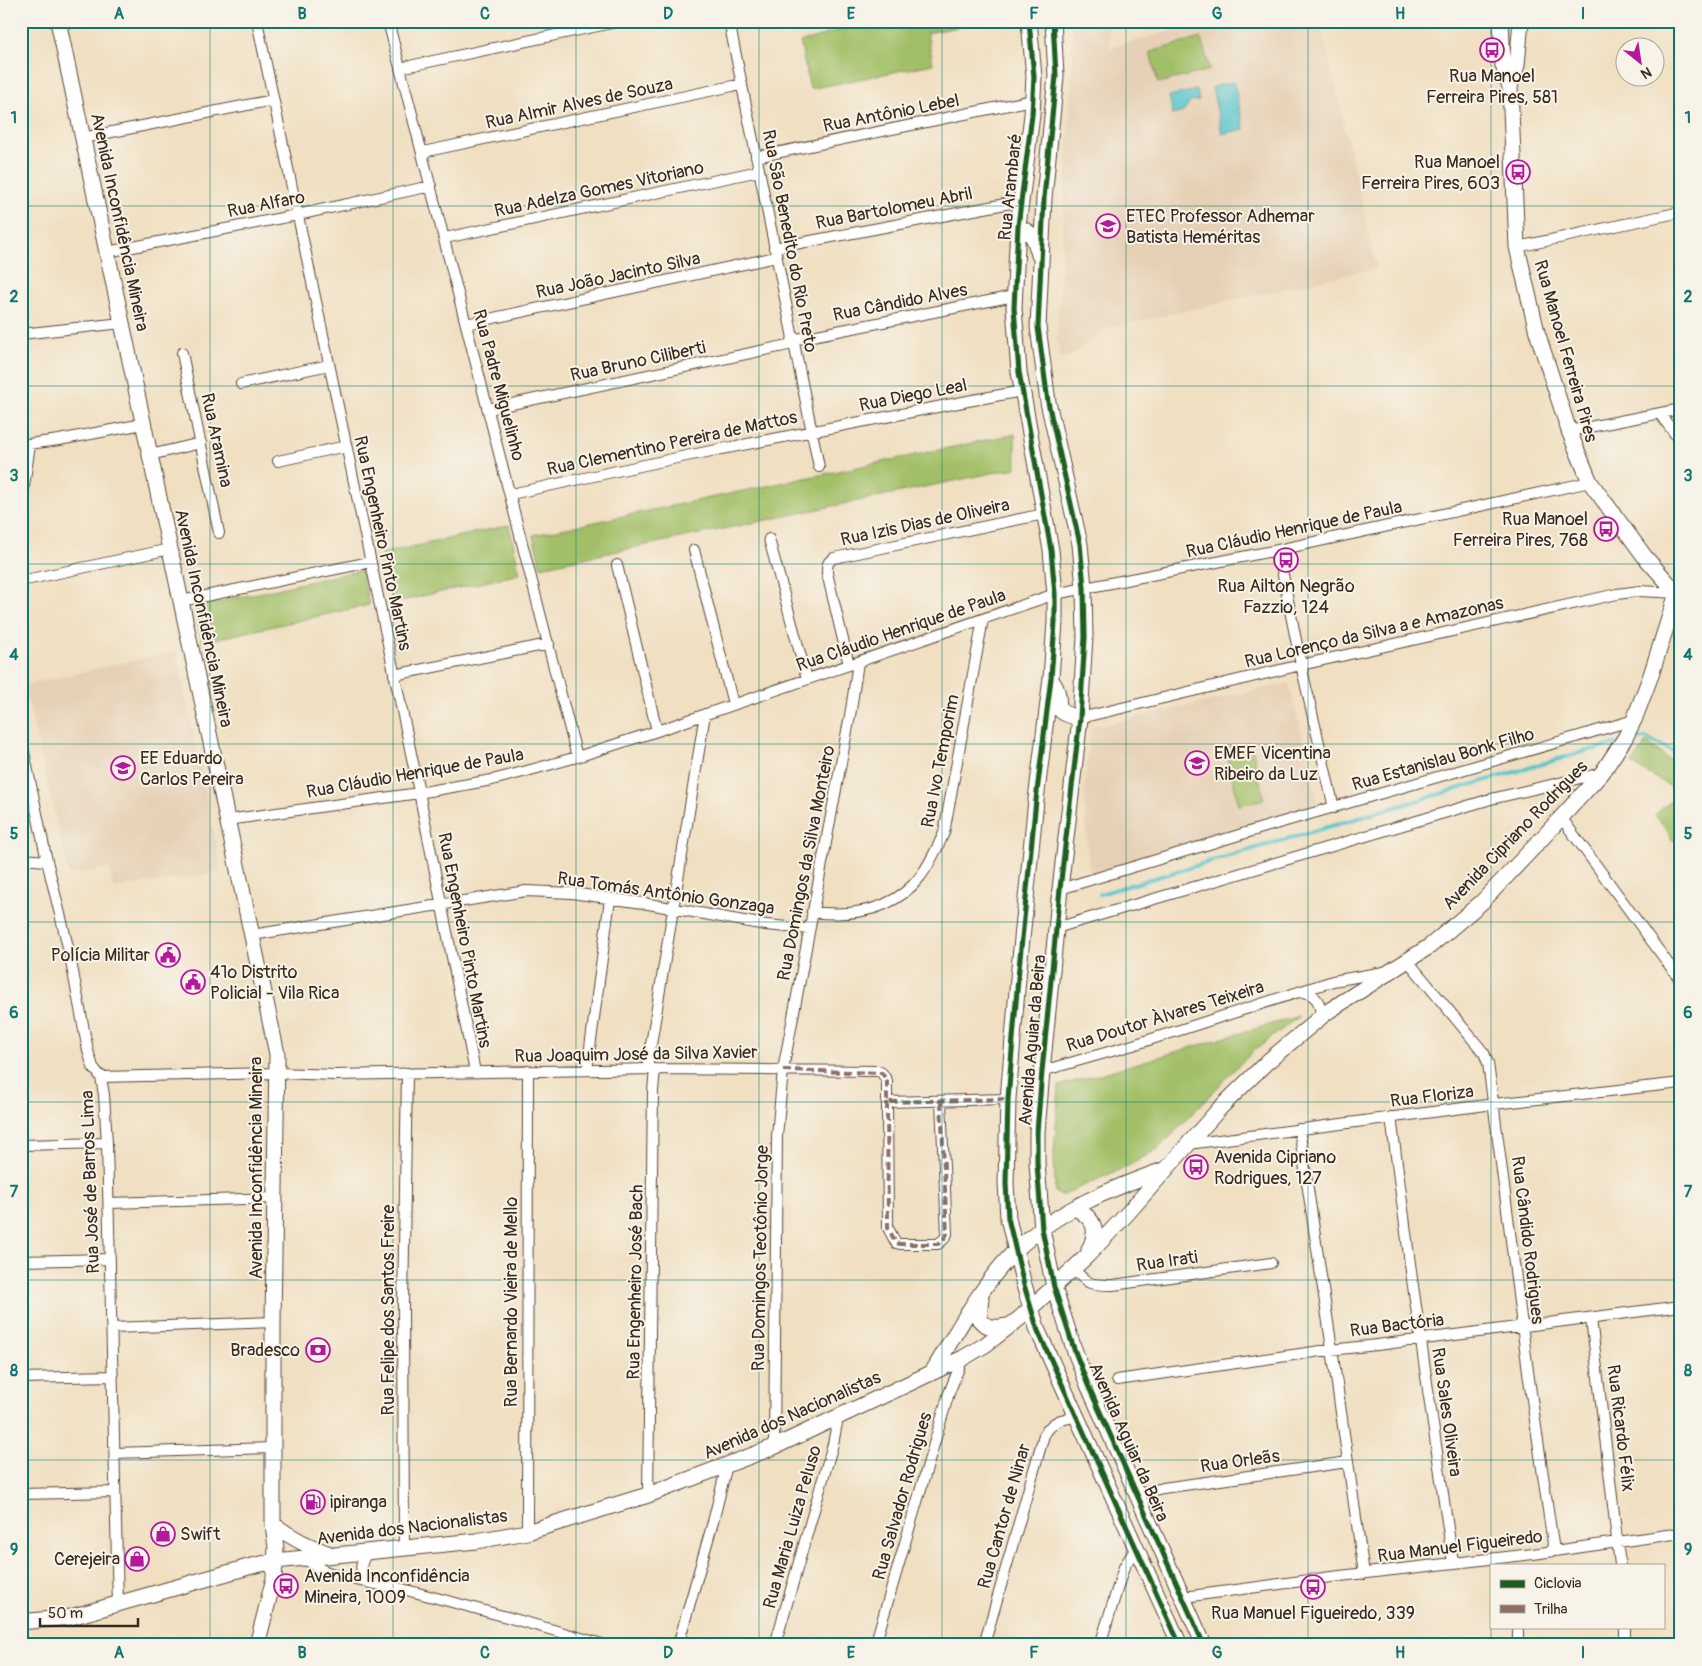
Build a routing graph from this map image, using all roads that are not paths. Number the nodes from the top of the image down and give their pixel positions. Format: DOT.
graph roads {
  1 [pos="77,21"];
  2 [pos="257,21"];
  3 [pos="388,21"];
  4 [pos="621,21"];
  5 [pos="729,21"];
  6 [pos="1029,21"];
  7 [pos="1053,21"];
  8 [pos="1500,21"];
  9 [pos="1521,21"];
  10 [pos="1677,21"];
  11 [pos="58,23"];
  12 [pos="1681,33"];
  13 [pos="400,68"];
  14 [pos="742,84"];
  15 [pos="1510,87"];
  16 [pos="273,100"];
  17 [pos="1033,100"];
  18 [pos="82,138"];
  19 [pos="422,152"];
  20 [pos="756,156"];
  21 [pos="759,171"];
  22 [pos="431,186"];
  23 [pos="1020,201"];
  24 [pos="1681,212"];
  25 [pos="297,215"];
  26 [pos="1018,230"];
  27 [pos="445,238"];
  28 [pos="1517,247"];
  29 [pos="107,252"];
  30 [pos="775,252"];
  31 [pos="1041,261"];
  32 [pos="1014,296"];
  33 [pos="122,323"];
  34 [pos="466,324"];
  35 [pos="21,334"];
  36 [pos="793,342"];
  37 [pos="182,353"];
  38 [pos="329,366"];
  39 [pos="241,384"];
  40 [pos="1022,391"];
  41 [pos="489,409"];
  42 [pos="1681,410"];
  43 [pos="1660,414"];
  44 [pos="143,424"];
  45 [pos="811,431"];
  46 [pos="1569,431"];
  47 [pos="1681,442"];
  48 [pos="26,444"];
  49 [pos="201,444"];
  50 [pos="346,446"];
  51 [pos="150,455"];
  52 [pos="278,461"];
  53 [pos="818,467"];
  54 [pos="1590,482"];
  55 [pos="511,494"];
  56 [pos="21,507"];
  57 [pos="1044,514"];
  58 [pos="219,533"];
  59 [pos="769,539"];
  60 [pos="170,550"];
  61 [pos="694,550"];
  62 [pos="1278,550"];
  63 [pos="370,562"];
  64 [pos="618,565"];
  65 [pos="21,581"];
  66 [pos="1084,588"];
  67 [pos="1679,592"];
  68 [pos="1055,594"];
  69 [pos="181,601"];
  70 [pos="983,619"];
  71 [pos="549,644"];
  72 [pos="853,663"];
  73 [pos="1301,664"];
  74 [pos="394,675"];
  75 [pos="1051,678"];
  76 [pos="808,679"];
  77 [pos="733,704"];
  78 [pos="705,714"];
  79 [pos="1080,718"];
  80 [pos="1634,720"];
  81 [pos="657,730"];
  82 [pos="21,738"];
  83 [pos="577,757"];
  84 [pos="1602,773"];
  85 [pos="419,793"];
  86 [pos="1334,808"];
  87 [pos="1560,816"];
  88 [pos="227,820"];
  89 [pos="21,859"];
  90 [pos="47,861"];
  91 [pos="1060,888"];
  92 [pos="610,899"];
  93 [pos="442,905"];
  94 [pos="672,909"];
  95 [pos="812,912"];
  96 [pos="1056,928"];
  97 [pos="809,929"];
  98 [pos="252,935"];
  99 [pos="1408,961"];
  100 [pos="1392,970"];
  101 [pos="1681,981"];
  102 [pos="1298,992"];
  103 [pos="1319,1019"];
  104 [pos="651,1069"];
  105 [pos="587,1070"];
  106 [pos="783,1070"];
  107 [pos="528,1071"];
  108 [pos="1042,1071"];
  109 [pos="475,1072"];
  110 [pos="277,1073"];
  111 [pos="407,1073"];
  112 [pos="101,1077"];
  113 [pos="1681,1083"];
  114 [pos="1008,1099"];
  115 [pos="888,1102"];
  116 [pos="941,1102"];
  117 [pos="1494,1104"];
  118 [pos="1391,1117"];
  119 [pos="1299,1129"];
  120 [pos="107,1143"];
  121 [pos="21,1144"];
  122 [pos="1188,1144"];
  123 [pos="1167,1169"];
  124 [pos="276,1198"];
  125 [pos="109,1203"];
  126 [pos="1075,1208"];
  127 [pos="1042,1229"];
  128 [pos="1016,1251"];
  129 [pos="1087,1256"];
  130 [pos="110,1259"];
  131 [pos="21,1261"];
  132 [pos="1272,1263"];
  133 [pos="1073,1270"];
  134 [pos="1054,1287"];
  135 [pos="982,1292"];
  136 [pos="1681,1306"];
  137 [pos="1031,1309"];
  138 [pos="1591,1318"];
  139 [pos="274,1322"];
  140 [pos="1012,1324"];
  141 [pos="1523,1326"];
  142 [pos="112,1328"];
  143 [pos="1420,1339"];
  144 [pos="1332,1350"];
  145 [pos="963,1358"];
  146 [pos="933,1371"];
  147 [pos="113,1376"];
  148 [pos="21,1378"];
  149 [pos="1118,1380"];
  150 [pos="1076,1416"];
  151 [pos="838,1418"];
  152 [pos="774,1447"];
  153 [pos="273,1448"];
  154 [pos="115,1453"];
  155 [pos="1348,1462"];
  156 [pos="727,1465"];
  157 [pos="115,1492"];
  158 [pos="21,1494"];
  159 [pos="1137,1494"];
  160 [pos="648,1495"];
  161 [pos="273,1524"];
  162 [pos="527,1532"];
  163 [pos="1681,1533"];
  164 [pos="1619,1542"];
  165 [pos="404,1548"];
  166 [pos="1136,1548"];
  167 [pos="369,1551"];
  168 [pos="1554,1551"];
  169 [pos="334,1555"];
  170 [pos="305,1558"];
  171 [pos="275,1561"];
  172 [pos="1453,1563"];
  173 [pos="1620,1564"];
  174 [pos="1364,1574"];
  175 [pos="370,1582"];
  176 [pos="1184,1598"];
  177 [pos="118,1605"];
  178 [pos="21,1622"];
  179 [pos="1625,1628"];
  180 [pos="1518,1631"];
  181 [pos="257,1645"];
  182 [pos="606,1645"];
  183 [pos="678,1645"];
  184 [pos="774,1645"];
  185 [pos="875,1645"];
  186 [pos="984,1645"];
  187 [pos="1100,1645"];
  188 [pos="1180,1645"];
  189 [pos="1204,1645"];
  190 [pos="1518,1645"];
  191 [pos="1625,1645"];
  1 -- 11 [label="street"];
  2 -- 16 [label="street, Rua Engenheiro Pinto Martins"];
  3 -- 13 [label="street, Rua Padre Miguelinho"];
  4 -- 13 [label="street"];
  5 -- 14 [label="street, Rua São Benedito do Rio Preto"];
  6 -- 17 [label="main road, Rua Arambaré"];
  7 -- 31 [label="main road, Rua Arambaré"];
  8 -- 15 [label="main road, Rua Manoel Ferreira Pires"];
  9 -- 15 [label="main road, Rua Manoel Ferreira Pires"];
  10 -- 12 [label="street"];
  11 -- 18 [label="main road, Avenida Inconfidência Mineira"];
  13 -- 19 [label="street, Rua Padre Miguelinho"];
  14 -- 19 [label="street, Rua Almir Alves de Souza"];
  14 -- 20 [label="street, Rua São Benedito do Rio Preto"];
  15 -- 28 [label="main road, Rua Manoel Ferreira Pires"];
  16 -- 18 [label="street"];
  16 -- 25 [label="street, Rua Engenheiro Pinto Martins"];
  17 -- 20 [label="street, Rua Antônio Lebel"];
  17 -- 23 [label="main road, Rua Arambaré"];
  18 -- 29 [label="main road, Avenida Inconfidência Mineira"];
  19 -- 22 [label="street, Rua Padre Miguelinho"];
  20 -- 21 [label="street, Rua São Benedito do Rio Preto"];
  21 -- 27 [label="street, Rua Adelza Gomes Vitoriano"];
  21 -- 30 [label="street, Rua São Benedito do Rio Preto"];
  22 -- 25 [label="street, Rua Alfaro"];
  22 -- 27 [label="street, Rua Padre Miguelinho"];
  23 -- 26 [label="main road, Rua Arambaré"];
  23 -- 30 [label="street, Rua Bartolomeu Abril"];
  24 -- 28 [label="street"];
  25 -- 29 [label="street, Rua Alfaro"];
  25 -- 38 [label="street, Rua Engenheiro Pinto Martins"];
  26 -- 31 [label="main road"];
  26 -- 32 [label="main road, Rua Arambaré"];
  27 -- 34 [label="street, Rua Padre Miguelinho"];
  28 -- 46 [label="main road, Rua Manoel Ferreira Pires"];
  29 -- 33 [label="main road, Avenida Inconfidência Mineira"];
  30 -- 34 [label="street, Rua João Jacinto Silva"];
  30 -- 36 [label="street, Rua São Benedito do Rio Preto"];
  31 -- 66 [label="main road, Rua Arambaré"];
  32 -- 36 [label="street, Rua Cândido Alves"];
  32 -- 40 [label="main road, Rua Arambaré"];
  33 -- 35 [label="street"];
  33 -- 44 [label="main road, Avenida Inconfidência Mineira"];
  34 -- 41 [label="street, Rua Padre Miguelinho"];
  36 -- 41 [label="street, Rua Bruno Ciliberti"];
  36 -- 45 [label="street, Rua São Benedito do Rio Preto"];
  37 -- 49 [label="street, Rua Aramina"];
  38 -- 39 [label="street"];
  38 -- 50 [label="street, Rua Engenheiro Pinto Martins"];
  40 -- 45 [label="street, Rua Diego Leal"];
  40 -- 57 [label="main road, Rua Arambaré"];
  41 -- 55 [label="street, Rua Padre Miguelinho"];
  42 -- 43 [label="street"];
  43 -- 46 [label="street"];
  43 -- 47 [label="street"];
  44 -- 48 [label="street"];
  44 -- 51 [label="main road, Avenida Inconfidência Mineira"];
  45 -- 53 [label="street, Rua São Benedito do Rio Preto"];
  45 -- 55 [label="street, Rua Clementino Pereira de Mattos"];
  46 -- 54 [label="main road, Rua Manoel Ferreira Pires"];
  48 -- 56 [label="street"];
  49 -- 51 [label="street"];
  49 -- 58 [label="street, Rua Aramina"];
  50 -- 52 [label="street"];
  50 -- 63 [label="street, Rua Engenheiro Pinto Martins"];
  51 -- 60 [label="main road, Avenida Inconfidência Mineira"];
  54 -- 62 [label="street, Rua Cláudio Henrique de Paula"];
  54 -- 67 [label="main road, Rua Manoel Ferreira Pires"];
  55 -- 71 [label="street, Rua Padre Miguelinho"];
  57 -- 68 [label="main road, Rua Arambaré"];
  57 -- 72 [label="street, Rua Izis Dias de Oliveira"];
  59 -- 76 [label="street"];
  60 -- 65 [label="street"];
  60 -- 69 [label="main road, Avenida Inconfidência Mineira"];
  61 -- 77 [label="street"];
  62 -- 66 [label="street, Rua Cláudio Henrique de Paula"];
  62 -- 73 [label="street"];
  63 -- 69 [label="street"];
  63 -- 74 [label="street, Rua Engenheiro Pinto Martins"];
  64 -- 81 [label="street"];
  66 -- 68 [label="street, Rua Cláudio Henrique de Paula"];
  66 -- 79 [label="main road, Avenida Aguiar da Beira"];
  67 -- 73 [label="street, Rua Lorenço da Silva a e Amazonas"];
  67 -- 80 [label="main road, Avenida Cipriano Rodrigues"];
  68 -- 70 [label="street, Rua Cláudio Henrique de Paula"];
  68 -- 75 [label="main road, Avenida Aguiar da Beira"];
  69 -- 88 [label="main road, Avenida Inconfidência Mineira"];
  70 -- 72 [label="street, Rua Cláudio Henrique de Paula"];
  70 -- 95 [label="street, Rua Ivo Temporim"];
  71 -- 74 [label="street"];
  71 -- 83 [label="street, Rua Padre Miguelinho"];
  72 -- 76 [label="street, Rua Cláudio Henrique de Paula"];
  72 -- 95 [label="street, Rua Domingos da Silva Monteiro"];
  73 -- 79 [label="street, Rua Lorenço da Silva a e Amazonas"];
  73 -- 86 [label="street"];
  74 -- 85 [label="street, Rua Engenheiro Pinto Martins"];
  75 -- 79 [label="main road"];
  75 -- 114 [label="main road, Avenida Aguiar da Beira"];
  76 -- 77 [label="street, Rua Cláudio Henrique de Paula"];
  77 -- 78 [label="street, Rua Cláudio Henrique de Paula"];
  78 -- 81 [label="street, Rua Cláudio Henrique de Paula"];
  78 -- 94 [label="street, Rua Engenheiro José Bach"];
  79 -- 91 [label="main road, Avenida Aguiar da Beira"];
  80 -- 84 [label="main road, Avenida Cipriano Rodrigues"];
  80 -- 86 [label="street, Rua Estanislau Bonk Filho"];
  81 -- 83 [label="street, Rua Cláudio Henrique de Paula"];
  82 -- 90 [label="street, Rua José de Barros Lima"];
  83 -- 85 [label="street, Rua Cláudio Henrique de Paula"];
  84 -- 87 [label="main road, Avenida Cipriano Rodrigues"];
  84 -- 96 [label="street"];
  85 -- 88 [label="street, Rua Cláudio Henrique de Paula"];
  85 -- 93 [label="street, Rua Engenheiro Pinto Martins"];
  86 -- 91 [label="street, Rua Estanislau Bonk Filho"];
  87 -- 99 [label="main road, Avenida Cipriano Rodrigues"];
  87 -- 101 [label="street"];
  88 -- 98 [label="main road, Avenida Inconfidência Mineira"];
  89 -- 90 [label="street"];
  90 -- 112 [label="street, Rua José de Barros Lima"];
  91 -- 96 [label="main road, Avenida Aguiar da Beira"];
  92 -- 93 [label="street, Rua Tomás Antônio Gonzaga"];
  92 -- 94 [label="street, Rua Tomás Antônio Gonzaga"];
  92 -- 105 [label="street"];
  93 -- 98 [label="street, Rua Tomás Antônio Gonzaga"];
  93 -- 109 [label="street, Rua Engenheiro Pinto Martins"];
  94 -- 97 [label="street, Rua Tomás Antônio Gonzaga"];
  94 -- 104 [label="street, Rua Engenheiro José Bach"];
  95 -- 97 [label="street, Rua Domingos da Silva Monteiro"];
  96 -- 108 [label="main road, Avenida Aguiar da Beira"];
  97 -- 106 [label="street, Rua Domingos da Silva Monteiro"];
  98 -- 110 [label="main road, Avenida Inconfidência Mineira"];
  99 -- 100 [label="main road, Avenida Cipriano Rodrigues"];
  99 -- 117 [label="street, Rua Cândido Rodrigues"];
  100 -- 102 [label="street, Rua Doutor Àlvares Teixeira"];
  100 -- 103 [label="main road, Avenida Cipriano Rodrigues"];
  102 -- 103 [label="street"];
  102 -- 108 [label="street, Rua Doutor Àlvares Teixeira"];
  103 -- 122 [label="main road, Avenida Cipriano Rodrigues"];
  104 -- 105 [label="street, Rua Joaquim José da Silva Xavier"];
  104 -- 106 [label="street, Rua Joaquim José da Silva Xavier"];
  104 -- 160 [label="street, Rua Engenheiro José Bach"];
  105 -- 107 [label="street, Rua Joaquim José da Silva Xavier"];
  106 -- 115 [label="street"];
  106 -- 152 [label="street, Rua Domingos Teotônio Jorge"];
  107 -- 109 [label="street, Rua Joaquim José da Silva Xavier"];
  107 -- 162 [label="street, Rua Bernardo Vieira de Mello"];
  108 -- 127 [label="main road, Avenida Aguiar da Beira"];
  109 -- 111 [label="street, Rua Joaquim José da Silva Xavier"];
  110 -- 111 [label="street, Rua Joaquim José da Silva Xavier"];
  110 -- 112 [label="street, Rua Joaquim José da Silva Xavier"];
  110 -- 124 [label="main road, Avenida Inconfidência Mineira"];
  111 -- 165 [label="street, Rua Felipe dos Santos Freire"];
  112 -- 120 [label="street, Rua José de Barros Lima"];
  113 -- 117 [label="street, Rua Floriza"];
  114 -- 116 [label="street, Avenida Aguiar da Beira"];
  114 -- 128 [label="main road, Avenida Aguiar da Beira"];
  115 -- 116 [label="street, Avenida Aguiar da Beira"];
  115 -- 116 [label="street"];
  117 -- 118 [label="street, Rua Floriza"];
  117 -- 141 [label="street, Rua Cândido Rodrigues"];
  118 -- 119 [label="street, Rua Floriza"];
  118 -- 143 [label="street, Rua Sales Oliveira"];
  119 -- 122 [label="street, Rua Floriza"];
  119 -- 144 [label="street"];
  120 -- 121 [label="street"];
  120 -- 125 [label="street, Rua José de Barros Lima"];
  122 -- 123 [label="main road, Avenida Cipriano Rodrigues"];
  123 -- 126 [label="main road"];
  123 -- 129 [label="main road, Avenida Cipriano Rodrigues"];
  124 -- 125 [label="street"];
  124 -- 139 [label="main road, Avenida Inconfidência Mineira"];
  125 -- 130 [label="street, Rua José de Barros Lima"];
  126 -- 127 [label="main road"];
  126 -- 129 [label="main road"];
  127 -- 128 [label="main road"];
  127 -- 134 [label="main road, Avenida Aguiar da Beira"];
  128 -- 135 [label="main road"];
  128 -- 137 [label="main road, Avenida Aguiar da Beira"];
  129 -- 133 [label="main road, Avenida Cipriano Rodrigues"];
  130 -- 131 [label="street"];
  130 -- 142 [label="street, Rua José de Barros Lima"];
  132 -- 133 [label="street, Rua Irati"];
  133 -- 134 [label="main road, Avenida Cipriano Rodrigues"];
  134 -- 137 [label="main road, Avenida Cipriano Rodrigues"];
  134 -- 159 [label="main road, Avenida Aguiar da Beira"];
  135 -- 140 [label="main road"];
  135 -- 146 [label="main road"];
  136 -- 138 [label="street, Rua Bactória"];
  137 -- 140 [label="main road, Avenida dos Nacionalistas"];
  137 -- 150 [label="main road, Avenida Aguiar da Beira"];
  138 -- 141 [label="street, Rua Bactória"];
  138 -- 164 [label="street, Rua Ricardo Félix"];
  139 -- 142 [label="street"];
  139 -- 153 [label="main road, Avenida Inconfidência Mineira"];
  140 -- 145 [label="main road, Avenida dos Nacionalistas"];
  141 -- 143 [label="street, Rua Bactória"];
  141 -- 168 [label="street, Rua Cândido Rodrigues"];
  142 -- 147 [label="street, Rua José de Barros Lima"];
  143 -- 144 [label="street, Rua Bactória"];
  143 -- 172 [label="street, Rua Sales Oliveira"];
  144 -- 149 [label="street, Rua Bactória"];
  144 -- 155 [label="street"];
  145 -- 146 [label="main road, Avenida dos Nacionalistas"];
  145 -- 185 [label="street, Rua Salvador Rodrigues"];
  146 -- 151 [label="main road, Avenida dos Nacionalistas"];
  147 -- 148 [label="street"];
  147 -- 154 [label="street, Rua José de Barros Lima"];
  150 -- 166 [label="main road, Avenida Aguiar da Beira"];
  150 -- 186 [label="street, Rua Cantor de Ninar"];
  151 -- 152 [label="main road, Avenida dos Nacionalistas"];
  151 -- 184 [label="street, Rua Maria Luiza Peluso"];
  152 -- 156 [label="main road, Avenida dos Nacionalistas"];
  153 -- 154 [label="street"];
  153 -- 161 [label="main road, Avenida Inconfidência Mineira"];
  154 -- 157 [label="street, Rua José de Barros Lima"];
  155 -- 159 [label="street, Rua Orleãs"];
  155 -- 174 [label="street"];
  156 -- 160 [label="main road, Avenida dos Nacionalistas"];
  156 -- 183 [label="street"];
  157 -- 158 [label="street"];
  157 -- 177 [label="street, Rua José de Barros Lima"];
  159 -- 176 [label="main road, Avenida Aguiar da Beira"];
  160 -- 162 [label="main road, Avenida dos Nacionalistas"];
  161 -- 169 [label="main road"];
  161 -- 171 [label="main road, Avenida Inconfidência Mineira"];
  162 -- 165 [label="main road, Avenida dos Nacionalistas"];
  163 -- 164 [label="street, Rua Manuel Figueiredo"];
  164 -- 168 [label="street, Rua Manuel Figueiredo"];
  164 -- 173 [label="street, Rua Ricardo Félix"];
  165 -- 167 [label="main road, Avenida dos Nacionalistas"];
  166 -- 187 [label="street"];
  166 -- 188 [label="main road, Avenida Aguiar da Beira"];
  167 -- 169 [label="main road, Avenida dos Nacionalistas"];
  167 -- 175 [label="street"];
  168 -- 172 [label="street, Rua Manuel Figueiredo"];
  169 -- 170 [label="main road, Avenida dos Nacionalistas"];
  170 -- 171 [label="main road, Avenida dos Nacionalistas"];
  170 -- 175 [label="street"];
  171 -- 177 [label="main road, Avenida dos Nacionalistas"];
  171 -- 181 [label="main road, Avenida Inconfidência Mineira"];
  172 -- 174 [label="street, Rua Manuel Figueiredo"];
  174 -- 176 [label="street, Rua Manuel Figueiredo"];
  175 -- 182 [label="street"];
  176 -- 189 [label="main road, Avenida Aguiar da Beira"];
  177 -- 178 [label="main road, Avenida dos Nacionalistas"];
  179 -- 191 [label="street"];
  180 -- 190 [label="street"];
}
